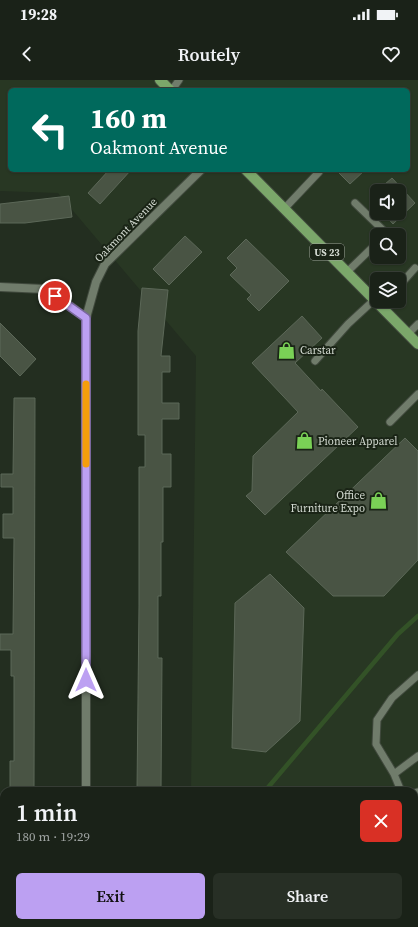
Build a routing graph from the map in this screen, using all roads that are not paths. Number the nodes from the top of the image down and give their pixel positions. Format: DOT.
graph roads {
  1 [pos="160,80"];
  2 [pos="179,80"];
  3 [pos="169,88"];
  4 [pos="173,88"];
  5 [pos="199,172"];
  6 [pos="250,172"];
  7 [pos="319,172"];
  8 [pos="355,202"];
  9 [pos="284,209"];
  10 [pos="381,228"];
  11 [pos="370,249"];
  12 [pos="415,268"];
  13 [pos="347,272"];
  14 [pos="406,278"];
  15 [pos="0,287"];
  16 [pos="370,293"];
  17 [pos="371,308"];
  18 [pos="385,308"];
  19 [pos="86,318"];
  20 [pos="418,324"];
  21 [pos="408,334"];
  22 [pos="418,344"];
  23 [pos="315,360"];
  24 [pos="418,394"];
  25 [pos="390,422"];
  26 [pos="418,675"];
  27 [pos="418,756"];
  28 [pos="394,774"];
  29 [pos="86,787"];
  30 [pos="399,787"];
  1 -- 3 [label="main road"];
  2 -- 4 [label="lane"];
  5 -- 19 [label="street, Oakmont Avenue"];
  6 -- 9 [label="main road, US 23"];
  7 -- 9 [label="lane"];
  8 -- 10 [label="lane"];
  9 -- 13 [label="main road, US 23"];
  11 -- 13 [label="lane"];
  12 -- 14 [label="lane"];
  13 -- 16 [label="main road, US 23"];
  15 -- 19 [label="street"];
  17 -- 23 [label="lane"];
  18 -- 21 [label="main road, US 23"];
  19 -- 29 [label="street, Oakmont Avenue"];
  20 -- 21 [label="lane"];
  21 -- 22 [label="main road, US 23"];
  24 -- 25 [label="lane"];
  26 -- 28 [label="lane"];
  27 -- 28 [label="lane"];
  28 -- 30 [label="lane"];
}
